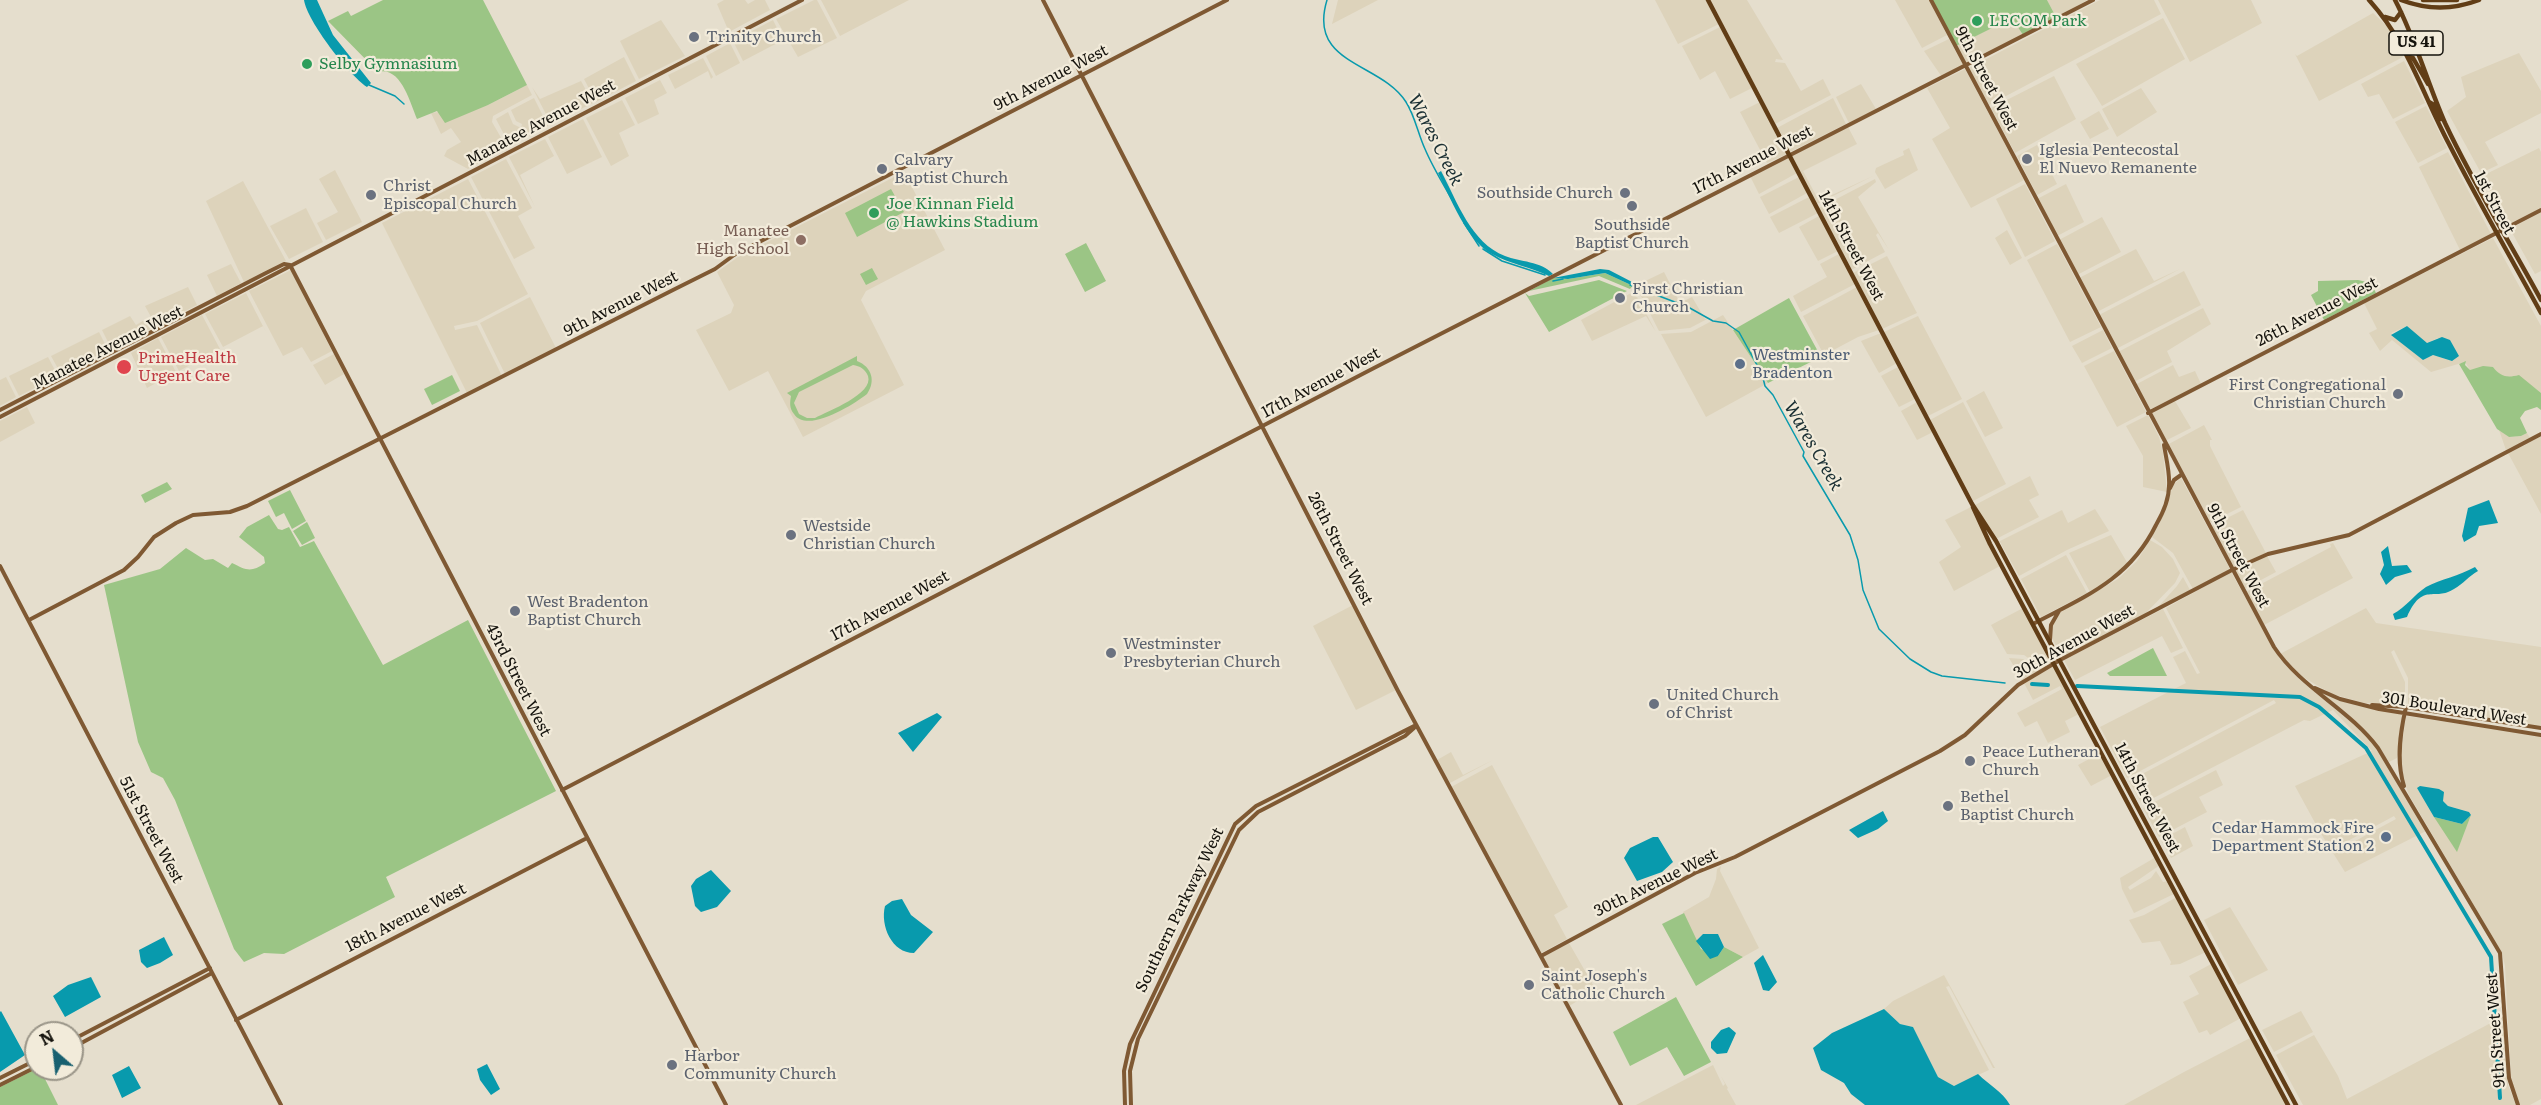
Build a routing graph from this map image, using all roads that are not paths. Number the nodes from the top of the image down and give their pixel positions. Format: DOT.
graph roads {
  1 [pos="802,0"];
  2 [pos="1043,0"];
  3 [pos="1227,0"];
  4 [pos="1708,0"];
  5 [pos="1930,0"];
  6 [pos="2092,0"];
  7 [pos="2369,0"];
  8 [pos="2395,0"];
  9 [pos="2401,0"];
  10 [pos="2423,0"];
  11 [pos="2457,0"];
  12 [pos="2480,0"];
  13 [pos="2401,10"];
  14 [pos="2383,15"];
  15 [pos="2408,57"];
  16 [pos="1965,66"];
  17 [pos="1082,75"];
  18 [pos="2432,89"];
  19 [pos="2429,102"];
  20 [pos="1789,155"];
  21 [pos="2463,158"];
  22 [pos="2541,210"];
  23 [pos="2502,230"];
  24 [pos="2496,233"];
  25 [pos="290,265"];
  26 [pos="2524,282"];
  27 [pos="2541,300"];
  28 [pos="2541,306"];
  29 [pos="2541,313"];
  30 [pos="0,410"];
  31 [pos="2148,413"];
  32 [pos="0,417"];
  33 [pos="1263,426"];
  34 [pos="2541,434"];
  35 [pos="380,438"];
  36 [pos="2163,441"];
  37 [pos="2180,473"];
  38 [pos="2169,478"];
  39 [pos="2169,488"];
  40 [pos="0,566"];
  41 [pos="2232,570"];
  42 [pos="2061,609"];
  43 [pos="28,620"];
  44 [pos="2036,622"];
  45 [pos="2051,644"];
  46 [pos="2060,660"];
  47 [pos="2054,663"];
  48 [pos="2304,680"];
  49 [pos="2364,705"];
  50 [pos="2406,707"];
  51 [pos="2405,714"];
  52 [pos="1416,725"];
  53 [pos="2541,728"];
  54 [pos="2541,735"];
  55 [pos="562,790"];
  56 [pos="2407,796"];
  57 [pos="587,838"];
  58 [pos="1540,956"];
  59 [pos="210,968"];
  60 [pos="212,973"];
  61 [pos="237,1020"];
  62 [pos="84,1035"];
  63 [pos="84,1042"];
  64 [pos="24,1066"];
  65 [pos="24,1073"];
  66 [pos="0,1078"];
  67 [pos="0,1085"];
  68 [pos="281,1105"];
  69 [pos="726,1105"];
  70 [pos="1125,1105"];
  71 [pos="1131,1105"];
  72 [pos="1621,1105"];
  73 [pos="2288,1105"];
  74 [pos="2296,1105"];
  75 [pos="2518,1105"];
  1 -- 25 [label="street, Manatee Avenue West"];
  2 -- 17 [label="street, 26th Street West"];
  3 -- 17 [label="street, 9th Avenue West"];
  4 -- 20 [label="main road, 14th Street West"];
  5 -- 16 [label="street, 9th Street West"];
  6 -- 16 [label="street, 17th Avenue West"];
  7 -- 14 [label="main road, US 41"];
  8 -- 13 [label="main road, US 41"];
  9 -- 12 [label="main road"];
  10 -- 11 [label="main road"];
  13 -- 14 [label="main road"];
  13 -- 18 [label="main road, US 41"];
  14 -- 15 [label="main road, US 41"];
  15 -- 18 [label="main road"];
  15 -- 19 [label="main road, US 41"];
  16 -- 20 [label="street, 17th Avenue West"];
  16 -- 31 [label="street, 9th Street West"];
  17 -- 33 [label="street, 26th Street West"];
  17 -- 35 [label="street, 9th Avenue West"];
  18 -- 19 [label="main road"];
  18 -- 21 [label="main road, 1st Street / US 41"];
  19 -- 21 [label="main road"];
  19 -- 24 [label="main road, 1st Street / US 41"];
  20 -- 33 [label="street, 17th Avenue West"];
  20 -- 44 [label="main road, 14th Street West"];
  21 -- 23 [label="main road, 1st Street / US 41"];
  22 -- 23 [label="street, 26th Avenue West"];
  23 -- 24 [label="street, 26th Avenue West"];
  23 -- 27 [label="main road, 1st Street / US 41"];
  24 -- 26 [label="main road, 1st Street / US 41"];
  24 -- 31 [label="street, 26th Avenue West"];
  25 -- 30 [label="street, Manatee Avenue West"];
  25 -- 32 [label="street, Manatee Avenue West"];
  25 -- 35 [label="street, 43rd Street West"];
  26 -- 28 [label="main road"];
  26 -- 29 [label="main road, 1st Street / US 41"];
  31 -- 36 [label="street, 9th Street West"];
  33 -- 52 [label="street, 26th Street West"];
  33 -- 55 [label="street, 17th Avenue West"];
  34 -- 41 [label="street, 30th Avenue West"];
  35 -- 43 [label="street, 9th Avenue West"];
  35 -- 55 [label="street, 43rd Street West"];
  36 -- 37 [label="street, 9th Street West"];
  36 -- 38 [label="street"];
  37 -- 38 [label="street"];
  37 -- 39 [label="street"];
  37 -- 41 [label="street, 9th Street West"];
  38 -- 39 [label="street"];
  39 -- 42 [label="street"];
  40 -- 43 [label="street, 51st Street West"];
  41 -- 46 [label="street, 30th Avenue West"];
  41 -- 48 [label="street, 9th Street West"];
  42 -- 44 [label="street"];
  42 -- 45 [label="street"];
  43 -- 59 [label="street, 51st Street West"];
  44 -- 45 [label="main road, 14th Street West"];
  44 -- 47 [label="main road, 14th Street West"];
  45 -- 46 [label="main road, 14th Street West"];
  46 -- 47 [label="street, 30th Avenue West"];
  46 -- 74 [label="main road, 14th Street West"];
  47 -- 58 [label="street, 30th Avenue West"];
  47 -- 73 [label="main road, 14th Street West"];
  48 -- 49 [label="street, 301 Boulevard West"];
  48 -- 56 [label="street, 9th Street West"];
  49 -- 50 [label="street, 301 Boulevard West"];
  49 -- 51 [label="street, 301 Boulevard West"];
  50 -- 51 [label="street"];
  50 -- 53 [label="street, 301 Boulevard West"];
  51 -- 54 [label="street, 301 Boulevard West"];
  51 -- 56 [label="street"];
  52 -- 58 [label="street, 26th Street West"];
  52 -- 70 [label="street, Southern Parkway West"];
  52 -- 71 [label="street, Southern Parkway West"];
  55 -- 57 [label="street, 43rd Street West"];
  56 -- 75 [label="street, 9th Street West"];
  57 -- 61 [label="street, 18th Avenue West"];
  57 -- 69 [label="street, 43rd Street West"];
  58 -- 72 [label="street, 26th Street West"];
  59 -- 60 [label="street, 51st Street West"];
  59 -- 62 [label="street"];
  60 -- 61 [label="street, 51st Street West"];
  60 -- 63 [label="street"];
  61 -- 68 [label="street, 51st Street West"];
  64 -- 66 [label="street"];
  65 -- 67 [label="street"];
}
